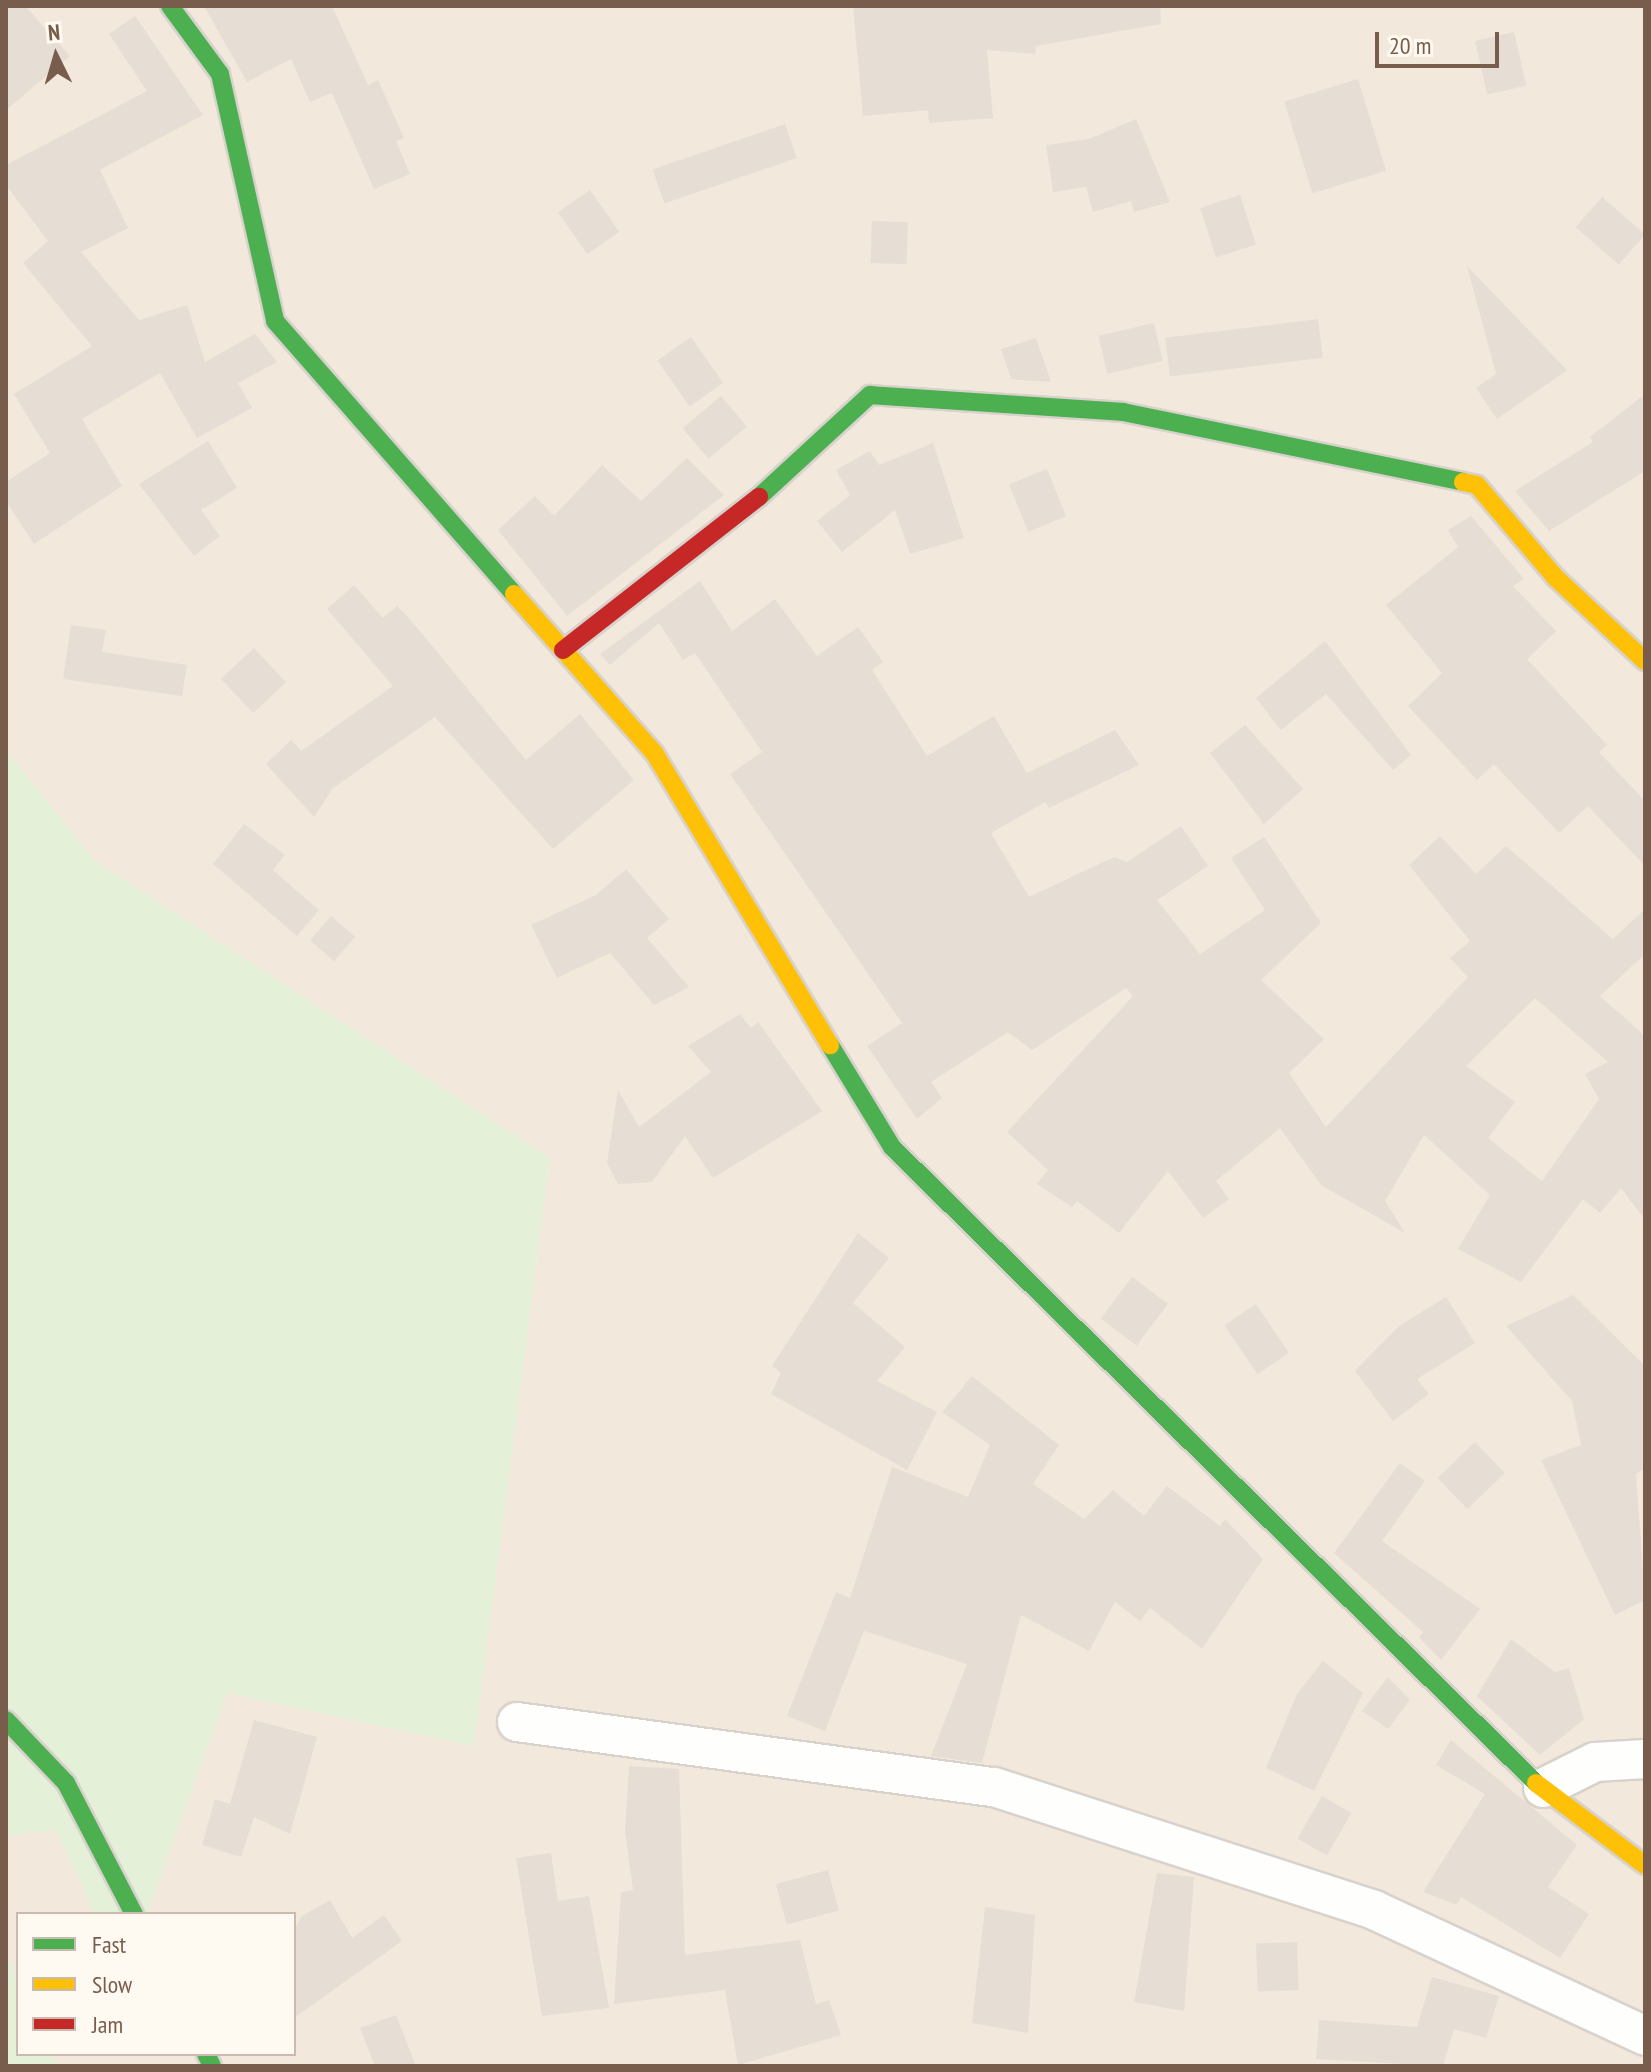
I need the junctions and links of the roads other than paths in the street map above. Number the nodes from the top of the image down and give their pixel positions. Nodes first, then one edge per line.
1 (170, 6) edge
2 (563, 650) junction
3 (1645, 661) edge
4 (6, 1720) edge
5 (517, 1722) dead end
6 (1645, 1759) edge
7 (1543, 1788) junction
8 (1645, 1865) edge
9 (133, 1912) edge
10 (1645, 2036) edge

1 - 2 street
2 - 3 street
2 - 7 street
4 - 9 street
5 - 10 street
6 - 7 street
7 - 8 street

